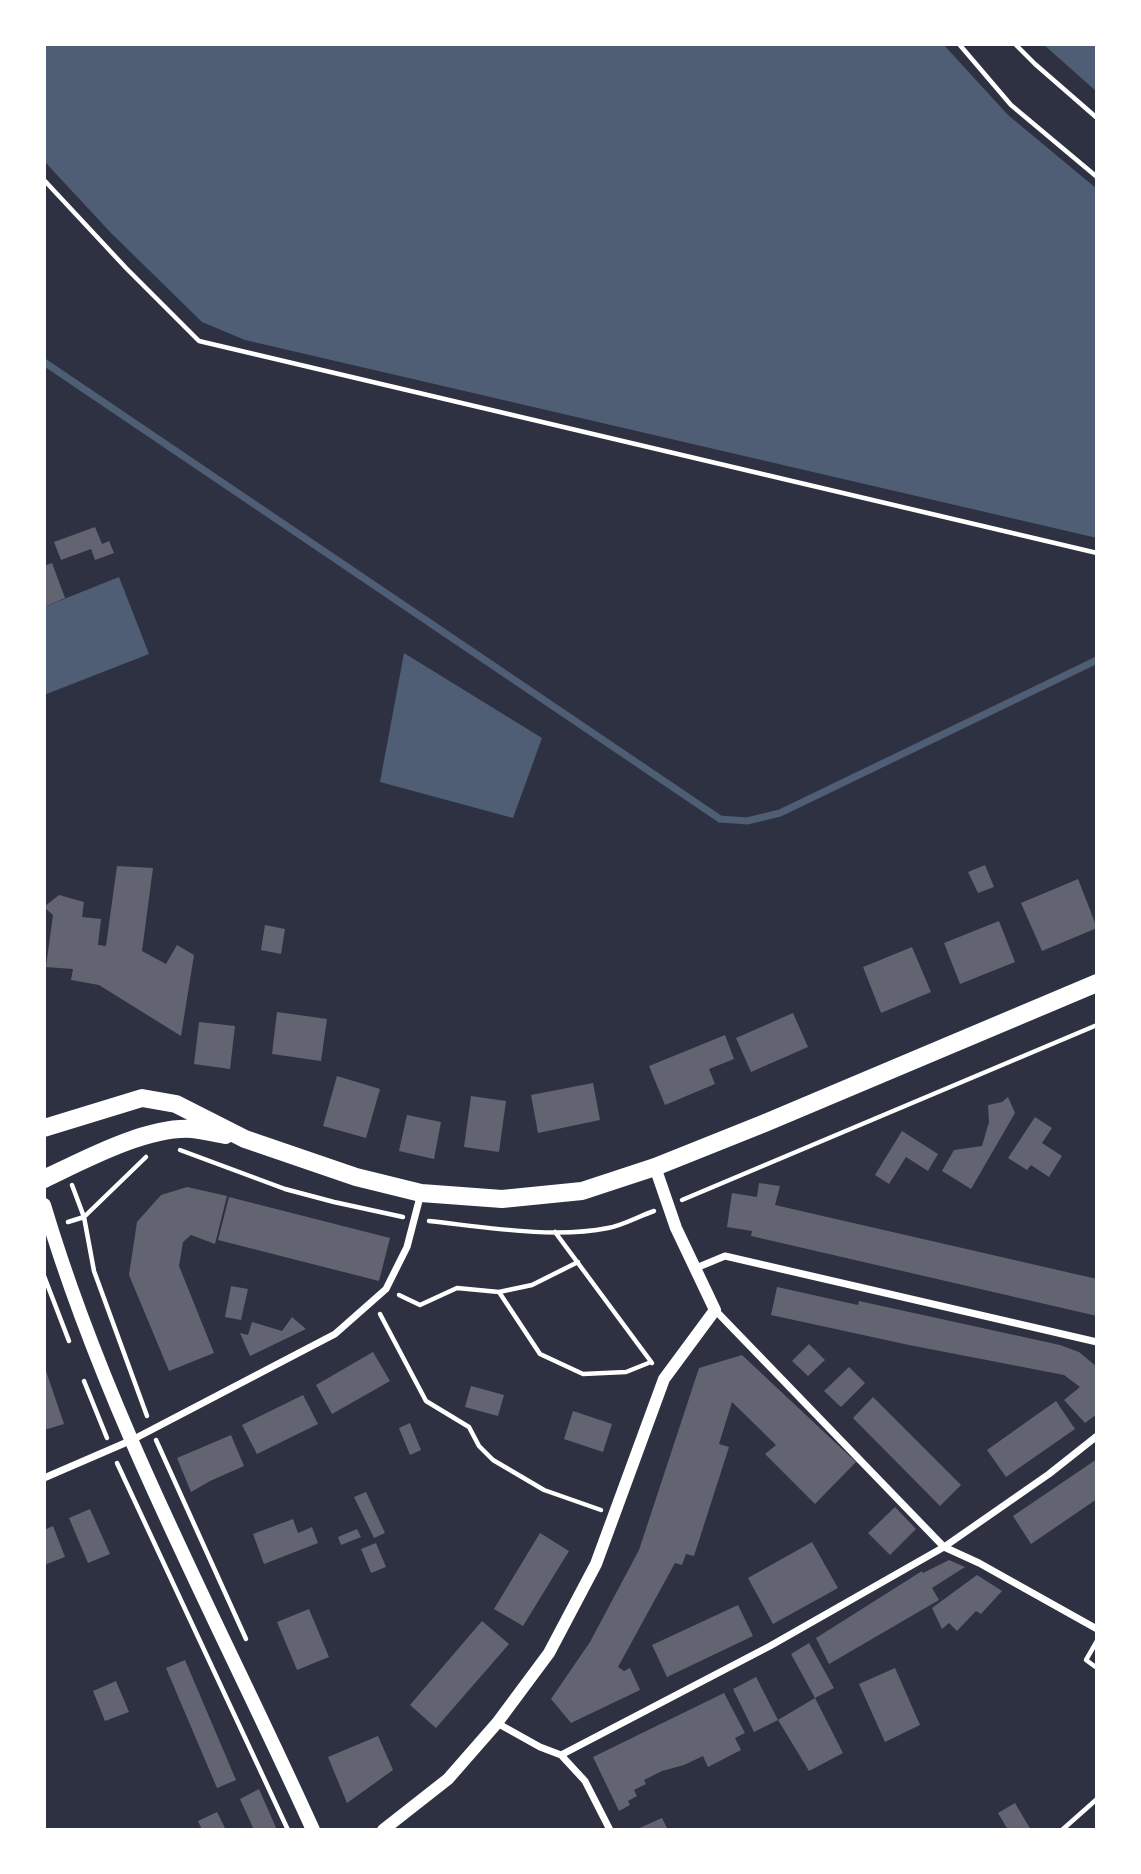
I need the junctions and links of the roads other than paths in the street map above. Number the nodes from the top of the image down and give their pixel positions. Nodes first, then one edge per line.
1 (1097, 983) edge
2 (44, 1128) edge
3 (245, 1139) junction
4 (655, 1167) junction
5 (44, 1179) edge
6 (421, 1193) junction
7 (44, 1205) edge
8 (696, 1268) junction
9 (715, 1310) junction
10 (1097, 1342) edge
11 (1097, 1436) edge
12 (132, 1440) junction
13 (44, 1478) edge
14 (944, 1547) junction
15 (1097, 1629) edge
16 (496, 1723) junction
17 (561, 1755) junction
18 (313, 1830) edge
19 (383, 1830) edge
20 (610, 1830) edge

1 - 4 main road
2 - 3 main road
3 - 5 main road
3 - 6 main road
4 - 6 main road
4 - 8 street
6 - 12 street
7 - 12 main road
8 - 9 street
8 - 10 street
9 - 14 street
9 - 16 street
11 - 14 street
12 - 13 street
12 - 18 main road
14 - 15 street
14 - 17 street
16 - 17 street
16 - 19 street
17 - 20 street

